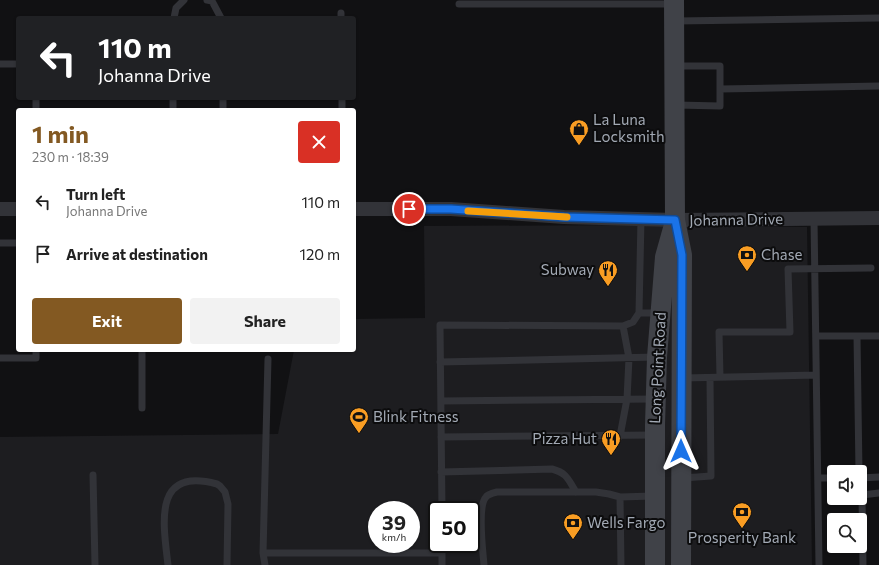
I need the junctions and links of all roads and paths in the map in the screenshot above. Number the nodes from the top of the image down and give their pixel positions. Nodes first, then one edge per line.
1 (184, 0) edge
2 (207, 0) edge
3 (459, 4) dead end
4 (674, 8) edge
5 (174, 16) edge
6 (220, 16) edge
7 (879, 18) edge
8 (0, 64) edge
9 (16, 64) edge
10 (674, 66) junction
11 (879, 86) edge
12 (720, 89) junction
13 (674, 105) junction
14 (0, 209) edge
15 (16, 209) edge
16 (356, 209) edge
17 (814, 218) junction
18 (879, 218) edge
19 (641, 219) junction
20 (675, 220) junction
21 (0, 243) edge
22 (16, 243) edge
23 (815, 268) junction
24 (871, 268) dead end
25 (639, 313) junction
26 (661, 314) junction
27 (623, 326) junction
28 (816, 336) junction
29 (857, 336) junction
30 (879, 336) edge
31 (36, 352) edge
32 (142, 352) edge
33 (658, 357) junction
34 (0, 358) edge
35 (629, 358) junction
36 (268, 359) dead end
37 (440, 362) junction
38 (816, 376) junction
39 (720, 377) junction
40 (681, 378) junction
41 (710, 378) junction
42 (627, 399) junction
43 (656, 399) junction
44 (441, 401) junction
45 (142, 408) dead end
46 (655, 435) junction
47 (620, 436) junction
48 (441, 437) junction
49 (859, 465) edge
50 (441, 472) junction
51 (93, 475) dead end
52 (879, 477) edge
53 (681, 478) junction
54 (818, 478) junction
55 (827, 478) edge
56 (867, 478) edge
57 (576, 492) junction
58 (879, 493) edge
59 (655, 496) junction
60 (620, 497) junction
61 (442, 501) edge
62 (263, 553) junction
63 (428, 553) edge
64 (442, 553) edge
65 (95, 565) edge
66 (168, 565) edge
67 (227, 565) edge
68 (265, 565) edge
69 (442, 565) edge
70 (484, 565) edge
71 (621, 565) edge
72 (655, 565) edge
73 (681, 565) edge
74 (819, 565) edge
75 (863, 565) edge

1 - 5 lane
2 - 6 lane
3 - 4 lane
4 - 7 lane
4 - 10 main road, Long Point Road
8 - 9 lane
10 - 12 lane
10 - 13 main road, Long Point Road
11 - 12 lane
12 - 13 lane
13 - 20 main road, Long Point Road
14 - 15 street
16 - 19 street, Johanna Drive
17 - 18 street, Johanna Drive
17 - 20 street, Johanna Drive
17 - 23 lane
19 - 20 street, Johanna Drive
19 - 25 lane
20 - 26 main road, Long Point Road
20 - 40 main road, Long Point Road
21 - 22 lane
23 - 24 lane
23 - 28 lane
23 - 39 lane
25 - 26 lane
25 - 27 lane
26 - 33 main road, Long Point Road
27 - 35 lane
27 - 37 lane
28 - 29 lane
28 - 38 lane
29 - 30 lane
29 - 49 lane
31 - 34 lane
32 - 45 lane
33 - 35 lane
33 - 43 main road, Long Point Road
35 - 37 lane
35 - 42 lane
36 - 62 lane
37 - 44 lane
38 - 39 lane
38 - 54 lane
39 - 41 lane
40 - 41 lane
40 - 53 main road, Long Point Road
41 - 53 lane
42 - 43 lane
42 - 44 lane
42 - 47 lane
43 - 46 main road, Long Point Road
44 - 48 lane
46 - 47 lane
46 - 59 main road, Long Point Road
47 - 48 lane
48 - 50 lane
50 - 57 lane
50 - 61 lane
51 - 65 lane
52 - 56 lane
53 - 73 main road, Long Point Road
54 - 55 lane
54 - 74 lane
57 - 60 lane
57 - 70 lane
58 - 75 lane
59 - 60 lane
59 - 72 main road, Long Point Road
60 - 71 lane
62 - 63 lane
62 - 68 lane
64 - 69 lane
66 - 67 lane

